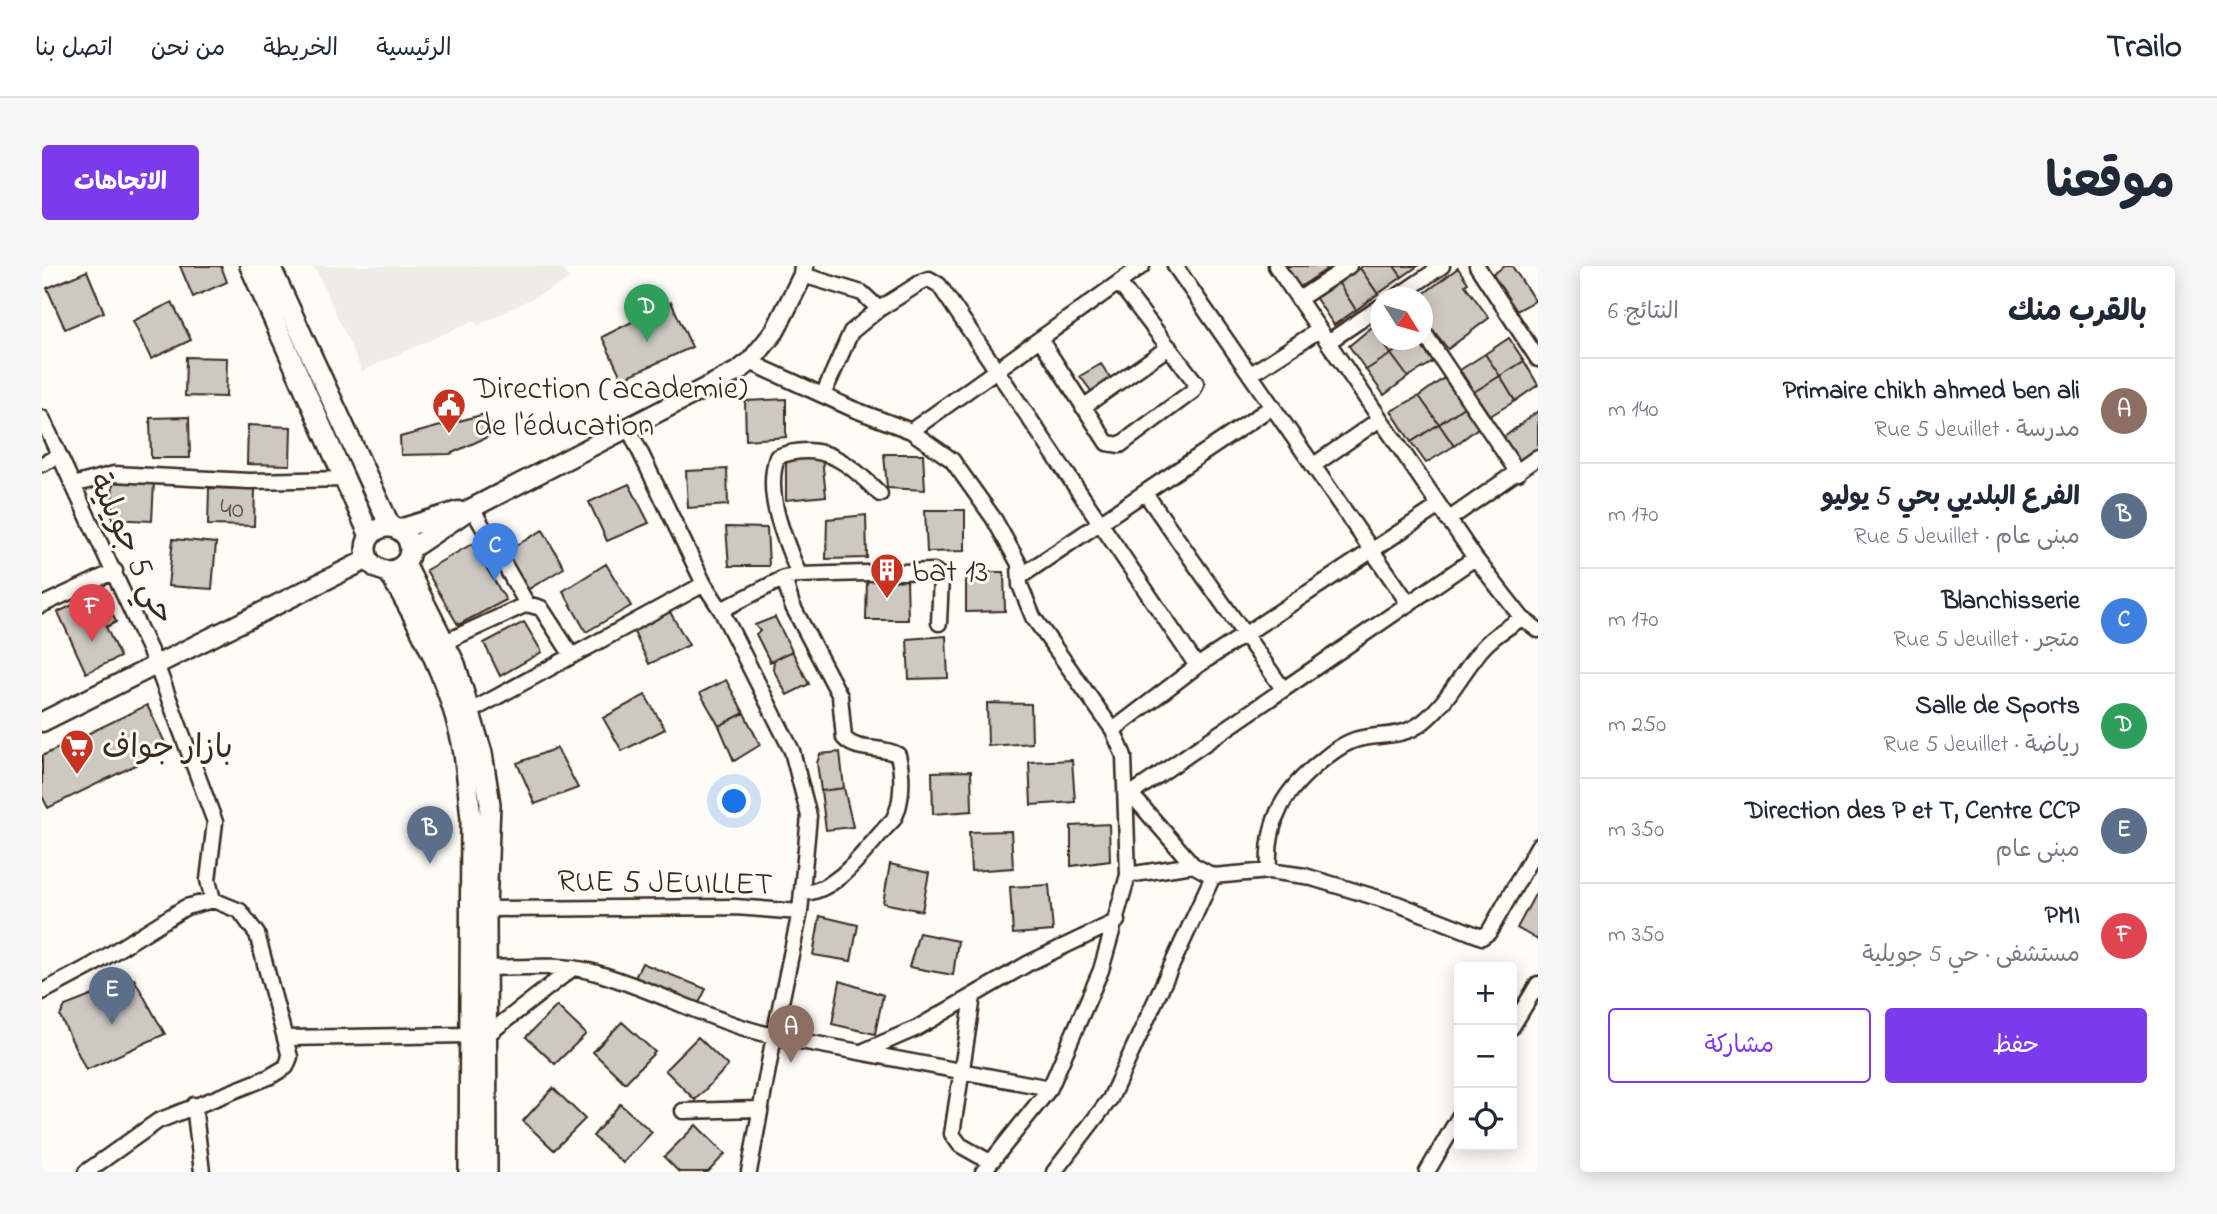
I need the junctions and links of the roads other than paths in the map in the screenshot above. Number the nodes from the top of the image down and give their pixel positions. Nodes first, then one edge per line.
1 (250, 266) edge
2 (270, 266) edge
3 (1142, 266) edge
4 (1175, 266) edge
5 (1276, 266) edge
6 (1349, 266) edge
7 (1442, 266) edge
8 (1478, 266) edge
9 (804, 271) edge
10 (1119, 283) junction
11 (1412, 287) edge
12 (1299, 299) junction
13 (879, 309) junction
14 (1370, 313) edge
15 (1324, 336) junction
16 (1040, 339) junction
17 (1433, 345) edge
18 (1169, 347) junction
19 (1538, 359) edge
20 (750, 362) junction
21 (997, 369) junction
22 (1251, 374) junction
23 (822, 395) junction
24 (1273, 406) junction
25 (1083, 407) junction
26 (42, 418) edge
27 (1380, 419) junction
28 (629, 429) junction
29 (911, 431) junction
30 (59, 456) junction
31 (1538, 457) edge
32 (42, 464) edge
33 (1314, 465) junction
34 (1518, 473) junction
35 (346, 479) junction
36 (73, 485) junction
37 (1145, 493) junction
38 (880, 494) dead end
39 (1439, 506) junction
40 (472, 508) junction
41 (1448, 520) junction
42 (1102, 524) junction
43 (395, 528) junction
44 (370, 536) junction
45 (1373, 550) junction
46 (1475, 558) junction
47 (368, 559) junction
48 (401, 561) junction
49 (115, 571) junction
50 (1021, 576) junction
51 (791, 577) junction
52 (704, 584) junction
53 (527, 604) junction
54 (1409, 604) junction
55 (42, 605) edge
56 (721, 610) junction
57 (1522, 618) junction
58 (939, 623) dead end
59 (1538, 630) edge
60 (1246, 634) junction
61 (445, 642) junction
62 (571, 654) junction
63 (156, 664) junction
64 (1197, 666) junction
65 (1283, 689) junction
66 (471, 711) junction
67 (42, 722) edge
68 (1113, 730) junction
69 (1128, 794) junction
70 (1538, 846) edge
71 (1193, 865) junction
72 (1269, 871) junction
73 (1128, 875) junction
74 (1213, 876) junction
75 (803, 893) junction
76 (213, 900) junction
77 (486, 909) junction
78 (800, 912) junction
79 (1117, 921) junction
80 (486, 968) junction
81 (573, 968) junction
82 (1538, 984) edge
83 (42, 992) edge
84 (973, 997) junction
85 (1513, 1025) edge
86 (488, 1034) junction
87 (468, 1035) junction
88 (774, 1036) junction
89 (286, 1038) junction
90 (864, 1051) junction
91 (961, 1070) junction
92 (1050, 1088) junction
93 (194, 1105) junction
94 (759, 1109) junction
95 (683, 1111) dead end
96 (1454, 1126) edge
97 (987, 1167) edge
98 (86, 1172) edge
99 (202, 1172) edge
100 (469, 1172) edge
101 (487, 1172) edge
102 (749, 1172) edge
103 (1054, 1172) edge
104 (1427, 1172) edge

1 - 35 main road
2 - 43 main road
3 - 10 street
4 - 22 street
5 - 12 street
6 - 12 street
7 - 11 street
8 - 19 street
9 - 13 street
9 - 20 street
10 - 16 street
10 - 18 street
12 - 15 street
13 - 21 street
13 - 23 street
14 - 15 street
15 - 22 street
15 - 27 street
16 - 21 street
16 - 25 street
17 - 34 street
18 - 25 street
18 - 25 street
20 - 23 street
20 - 28 street
21 - 29 street
21 - 42 street
22 - 24 street
23 - 29 street
24 - 33 street
24 - 37 street
26 - 30 street, حي 5 جويلية
27 - 33 street
27 - 39 street
28 - 40 street
28 - 52 street
29 - 50 street
30 - 32 street, حي 5 جويلية
30 - 36 street, حي 5 جويلية
31 - 34 street
33 - 45 street
34 - 41 street
35 - 36 street
35 - 44 main road
36 - 49 street, حي 5 جويلية
37 - 42 street
37 - 60 street
38 - 51 street
39 - 41 street
39 - 45 street
40 - 43 street
40 - 48 street
40 - 53 street
41 - 46 street
42 - 50 street
42 - 64 street
43 - 44 main road
43 - 48 main road
44 - 47 main road
45 - 54 street
45 - 60 street
46 - 54 street
46 - 57 street
47 - 48 main road
47 - 63 street
48 - 61 main road
48 - 87 main road
49 - 55 street
49 - 63 street, حي 5 جويلية
50 - 68 street
51 - 56 street
51 - 58 street
51 - 75 street
52 - 56 street
52 - 62 street
53 - 61 street
53 - 62 street
54 - 65 street
56 - 75 street
57 - 59 street
57 - 72 street
60 - 64 street
60 - 65 street
61 - 66 main road
62 - 66 street
63 - 67 street
63 - 76 street, حي 5 جويلية
64 - 68 street
65 - 69 street
66 - 77 main road
68 - 69 street
69 - 71 street
69 - 73 street
70 - 72 street
71 - 73 street
71 - 74 street
72 - 74 street
73 - 79 street
74 - 103 street
75 - 78 street
76 - 83 street
76 - 89 street
77 - 78 street, RUE 5 JEUILLET
77 - 80 main road
78 - 88 street, RUE 5 JEUILLET
79 - 84 street
79 - 92 street
80 - 81 street
80 - 86 main road
81 - 86 street
81 - 88 street
82 - 85 street
84 - 90 street
84 - 91 street
86 - 101 main road
87 - 89 street
87 - 100 main road
88 - 90 street
88 - 94 street, RUE 5 JEUILLET
89 - 93 street
90 - 91 street
91 - 92 street
91 - 97 street
92 - 97 street
93 - 98 street
93 - 99 street
94 - 95 street
94 - 102 street, RUE 5 JEUILLET
96 - 104 street

